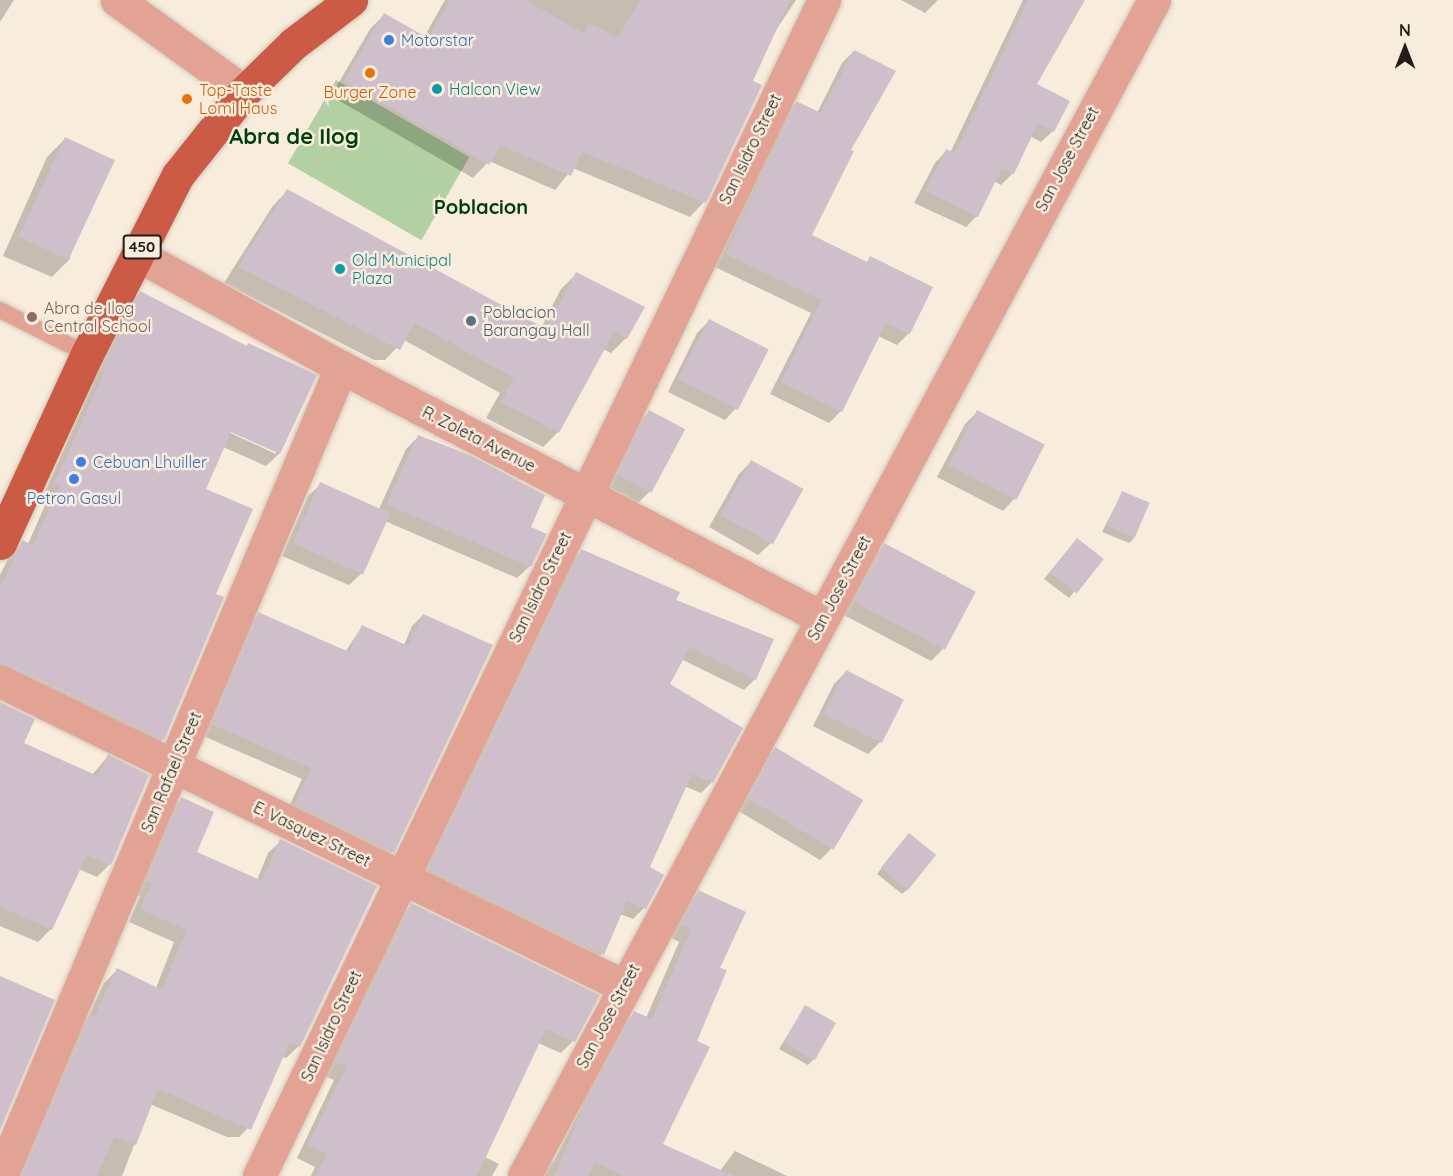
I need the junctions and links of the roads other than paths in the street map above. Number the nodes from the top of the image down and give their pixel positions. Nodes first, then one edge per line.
1 (117, 0) edge
2 (351, 0) edge
3 (824, 0) edge
4 (1154, 0) edge
5 (244, 92) junction
6 (138, 255) junction
7 (0, 310) edge
8 (87, 354) junction
9 (341, 367) junction
10 (585, 494) junction
11 (0, 543) edge
12 (823, 618) junction
13 (0, 681) edge
14 (173, 766) junction
15 (401, 878) junction
16 (624, 986) junction
17 (1, 1176) edge
18 (260, 1176) edge
19 (524, 1176) edge

1 - 5 street
2 - 5 main road, 450
3 - 10 street, San Isidro Street
4 - 12 street, San Jose Street
5 - 6 main road, 450
6 - 8 main road, 450
6 - 9 street, R. Zoleta Avenue
7 - 8 lane
8 - 11 main road, 450
9 - 10 street, R. Zoleta Avenue
9 - 14 street, San Rafael Street
10 - 12 street, R. Zoleta Avenue
10 - 15 street, San Isidro Street
12 - 16 street, San Jose Street
13 - 14 street, E. Vasquez Street
14 - 15 street, E. Vasquez Street
14 - 17 street, San Rafael Street
15 - 16 street, E. Vasquez Street
15 - 18 street, San Isidro Street
16 - 19 street, San Jose Street

